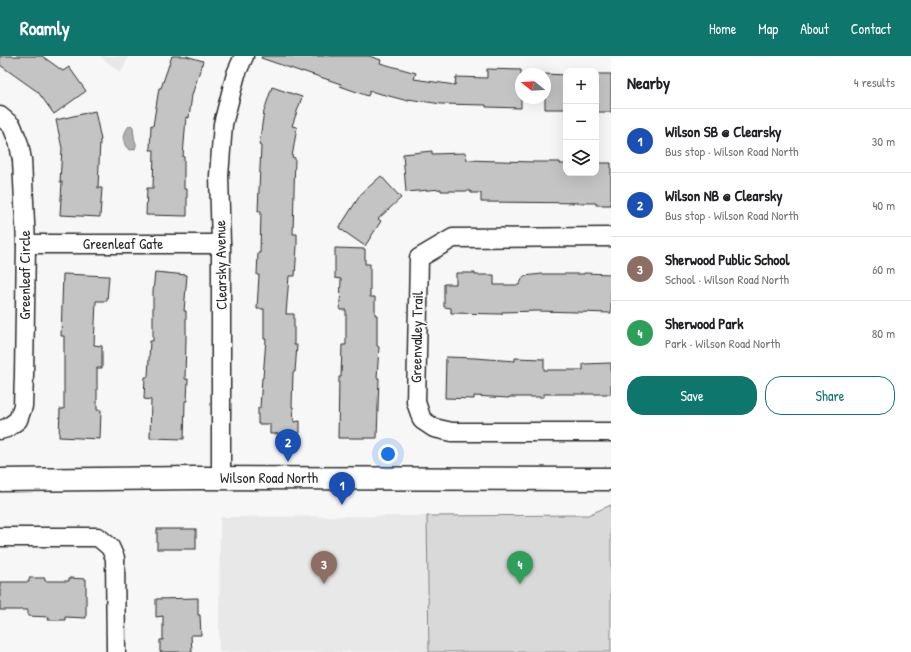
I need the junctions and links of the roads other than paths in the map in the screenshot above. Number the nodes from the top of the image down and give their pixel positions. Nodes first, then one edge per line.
1 (244, 56) edge
2 (0, 116) edge
3 (611, 237) edge
4 (26, 244) junction
5 (221, 244) junction
6 (0, 430) edge
7 (611, 432) edge
8 (221, 478) junction
9 (611, 479) edge
10 (0, 480) edge
11 (0, 537) edge
12 (116, 652) edge

1 - 5 street, Clearsky Avenue
2 - 4 street, Greenleaf Circle
3 - 7 street, Greenvalley Trail
4 - 5 street, Greenleaf Gate
4 - 6 street, Greenleaf Circle
5 - 8 street, Clearsky Avenue
8 - 9 street, Wilson Road North
8 - 10 street, Wilson Road North
11 - 12 street

